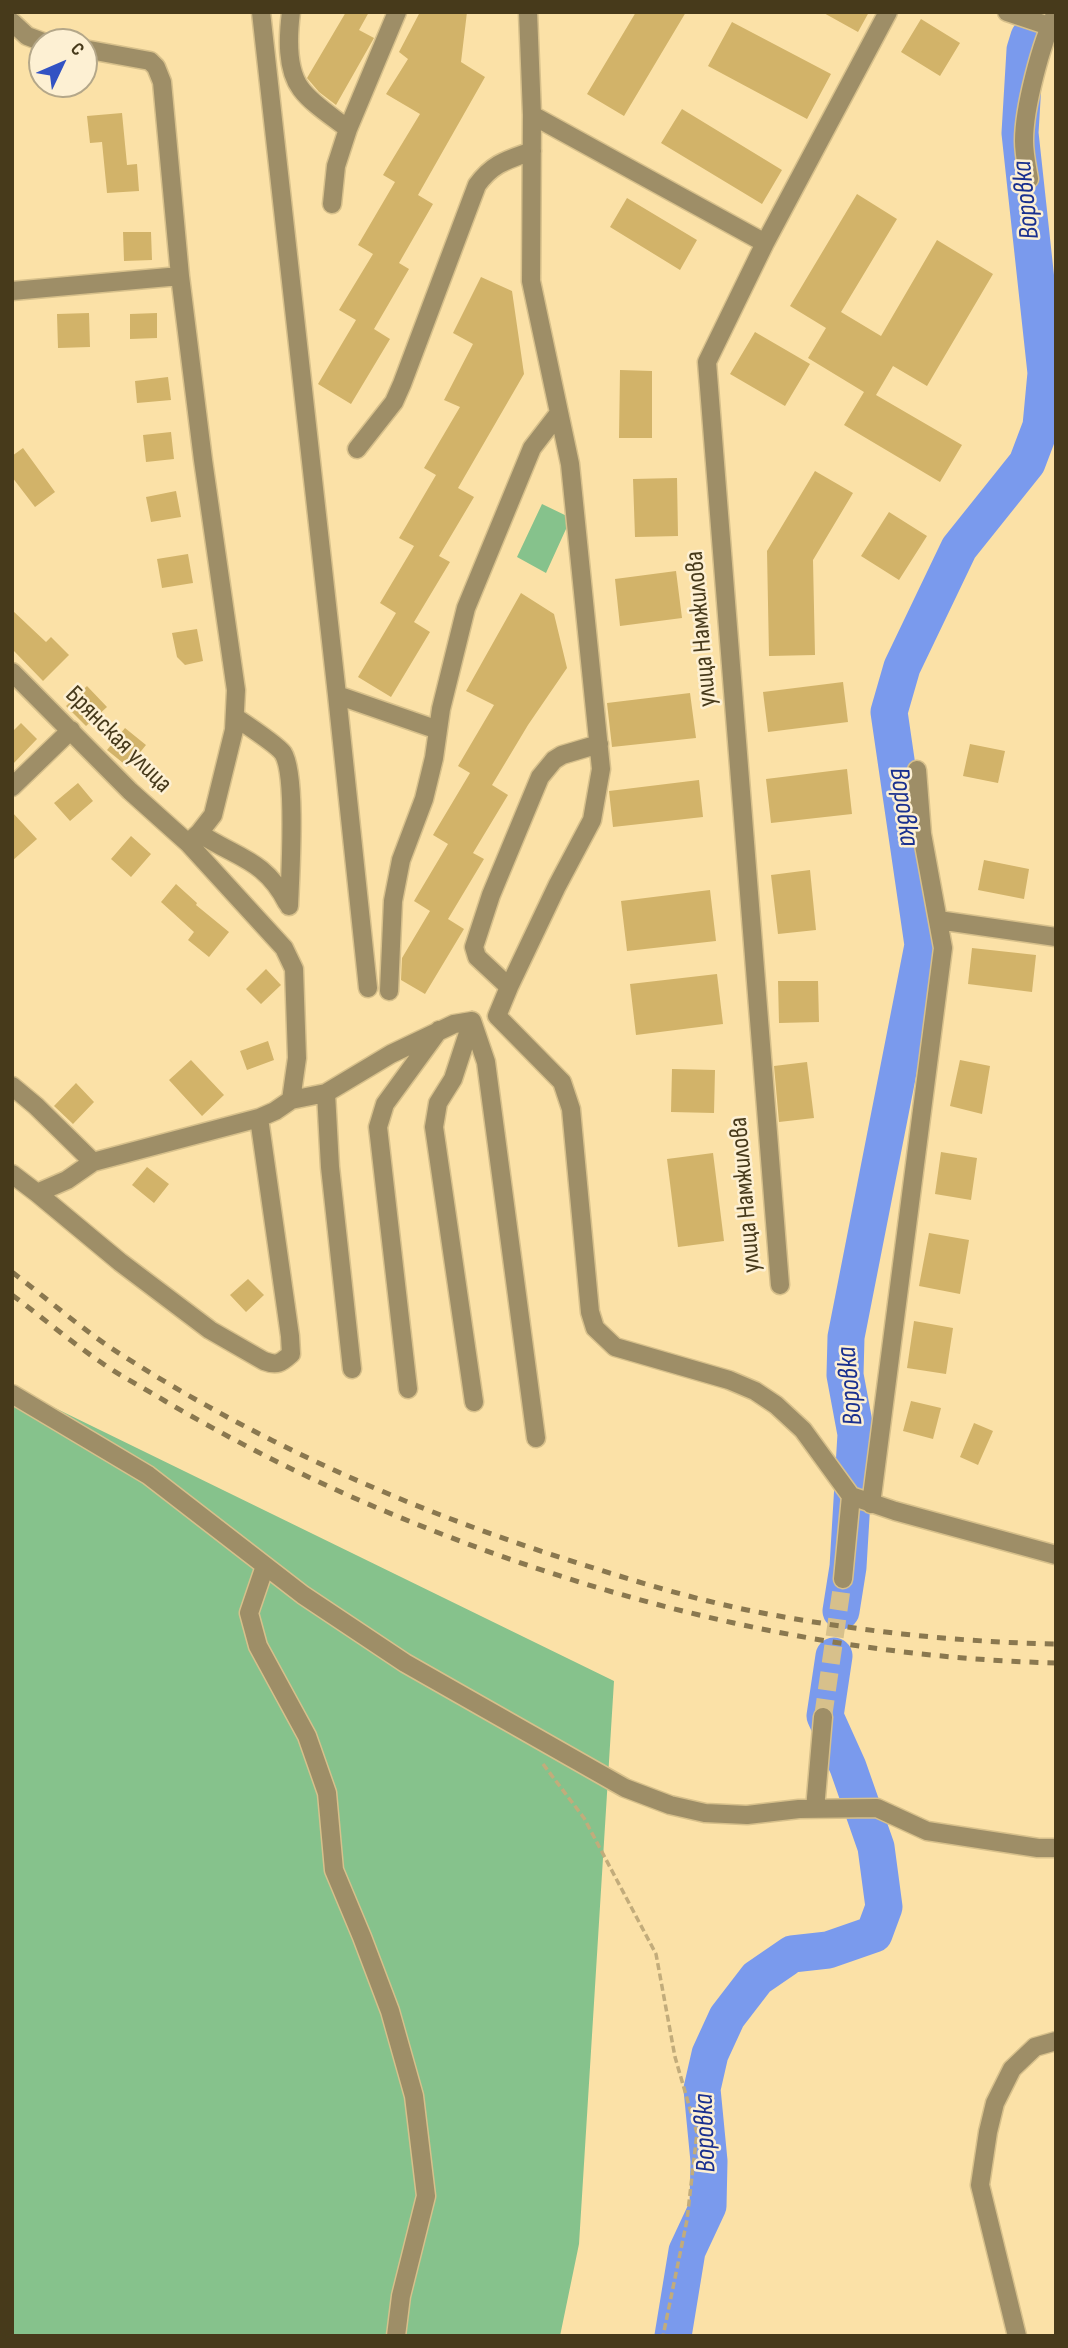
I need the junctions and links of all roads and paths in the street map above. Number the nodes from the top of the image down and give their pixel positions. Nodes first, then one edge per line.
1 (261, 12) edge
2 (291, 12) edge
3 (397, 12) edge
4 (528, 12) edge
5 (888, 12) edge
6 (1007, 12) edge
7 (1053, 20) edge
8 (12, 22) edge
9 (28, 36) edge
10 (98, 52) edge
11 (532, 115) junction
12 (348, 129) junction
13 (532, 151) junction
14 (1029, 180) dead end
15 (332, 204) dead end
16 (765, 243) junction
17 (180, 276) junction
18 (12, 290) edge
19 (559, 413) junction
20 (357, 449) dead end
21 (12, 672) edge
22 (337, 695) junction
23 (235, 717) junction
24 (71, 730) junction
25 (438, 730) junction
26 (599, 744) junction
27 (917, 770) dead end
28 (12, 787) edge
29 (194, 838) junction
30 (938, 920) junction
31 (1056, 937) edge
32 (509, 987) junction
33 (368, 988) dead end
34 (389, 991) dead end
35 (472, 1021) junction
36 (439, 1030) junction
37 (12, 1086) edge
38 (326, 1093) junction
39 (291, 1100) junction
40 (258, 1118) junction
41 (93, 1162) junction
42 (12, 1174) edge
43 (37, 1193) junction
44 (780, 1286) dead end
45 (352, 1369) dead end
46 (408, 1389) dead end
47 (12, 1394) edge
48 (474, 1402) dead end
49 (536, 1438) dead end
50 (851, 1496) junction
51 (870, 1503) junction
52 (1056, 1555) edge
53 (265, 1566) junction
54 (843, 1579) tunnel mouth
55 (823, 1717) tunnel mouth
56 (539, 1759) dead end
57 (815, 1809) junction
58 (1056, 1848) edge
59 (1056, 2041) edge
60 (396, 2336) edge
61 (663, 2336) edge
62 (1017, 2336) edge

1 - 22 street
2 - 12 street
3 - 12 street
4 - 11 street
5 - 16 street, улица Намжилова
6 - 7 street
7 - 14 street
8 - 9 street
10 - 17 street
11 - 13 street
11 - 16 street
12 - 15 street
13 - 19 street
13 - 20 street
16 - 44 street, улица Намжилова
17 - 18 street
17 - 23 street
19 - 25 street
19 - 26 street
21 - 24 street, Брянская улица
22 - 25 street
22 - 33 street
23 - 29 street
23 - 29 street
24 - 28 street
24 - 29 street, Брянская улица
25 - 34 street
26 - 32 street
26 - 32 street
27 - 30 street
29 - 39 street
30 - 31 street
30 - 51 street
32 - 50 street
35 - 36 street
35 - 48 street
35 - 49 street
36 - 38 street
36 - 46 street
37 - 41 street
38 - 39 street
38 - 45 street
39 - 40 street
40 - 41 street
40 - 43 street
41 - 43 street
42 - 43 street
47 - 53 street
50 - 51 street
50 - 54 street
51 - 52 street
53 - 57 street
53 - 60 street
55 - 57 street
56 - 61 path
57 - 58 street
59 - 62 street

